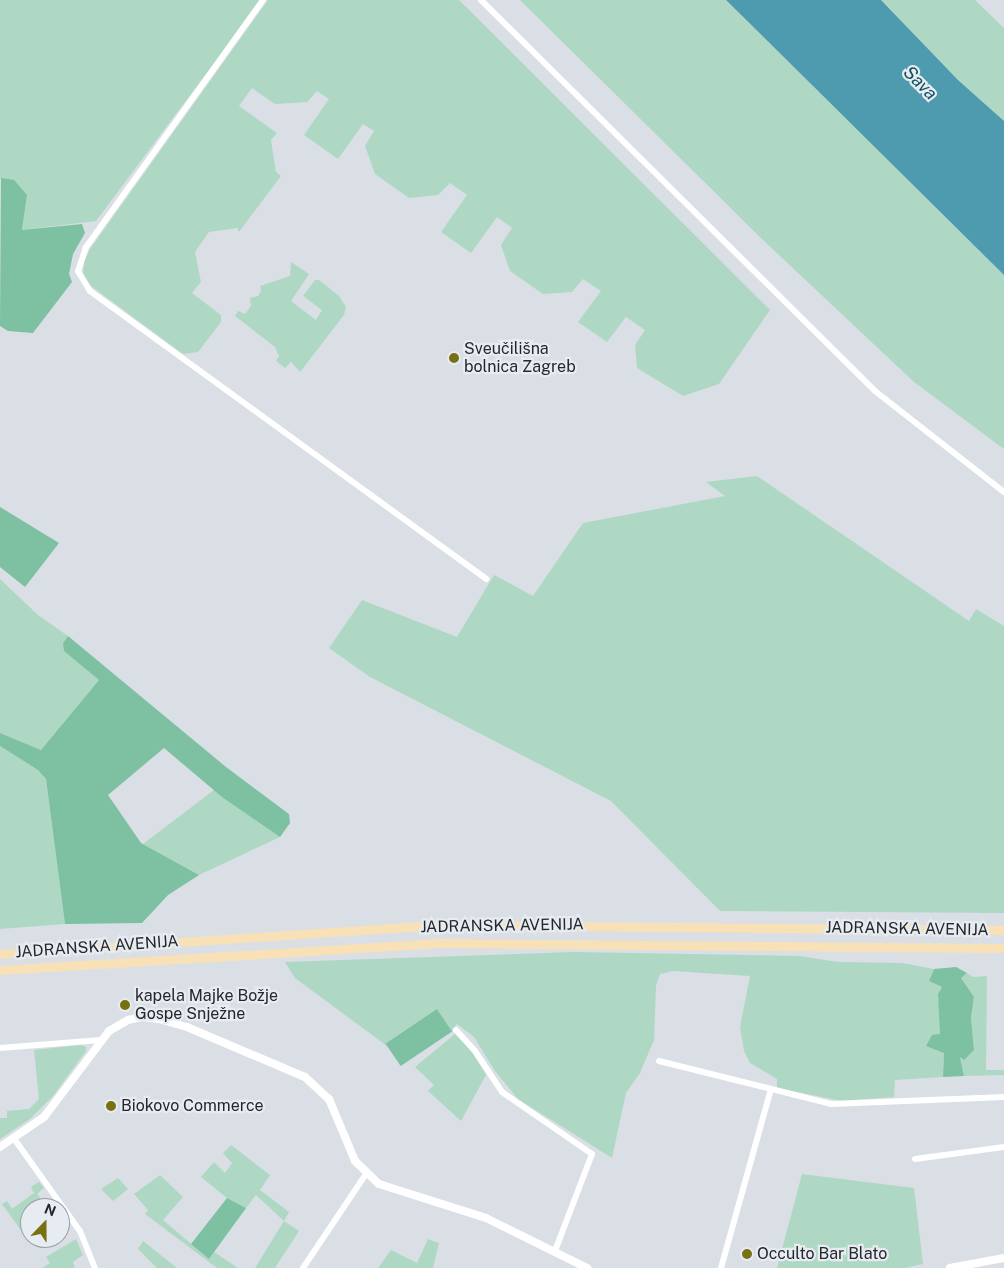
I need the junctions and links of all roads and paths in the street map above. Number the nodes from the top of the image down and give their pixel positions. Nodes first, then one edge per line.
1 (263, 0) edge
2 (481, 0) edge
3 (1004, 492) edge
4 (486, 579) dead end
5 (1004, 930) edge
6 (1004, 948) edge
7 (0, 954) edge
8 (0, 970) edge
9 (456, 1030) dead end
10 (101, 1040) junction
11 (0, 1048) edge
12 (659, 1060) dead end
13 (771, 1089) junction
14 (1004, 1097) edge
15 (15, 1140) junction
16 (0, 1147) edge
17 (1004, 1147) edge
18 (915, 1159) dead end
19 (366, 1174) junction
20 (555, 1251) junction
21 (1004, 1258) edge
22 (95, 1268) edge
23 (303, 1268) edge
24 (587, 1268) edge
25 (721, 1268) edge
26 (950, 1268) edge

1 - 4 street
2 - 3 street
5 - 7 main road, JADRANSKA AVENIJA
6 - 8 main road, JADRANSKA AVENIJA
9 - 20 street
10 - 11 street
10 - 15 street
10 - 19 street
12 - 13 street
13 - 14 street
13 - 25 street
15 - 16 street
15 - 22 street
17 - 18 street
19 - 20 street
19 - 23 street
20 - 24 street
21 - 26 street

